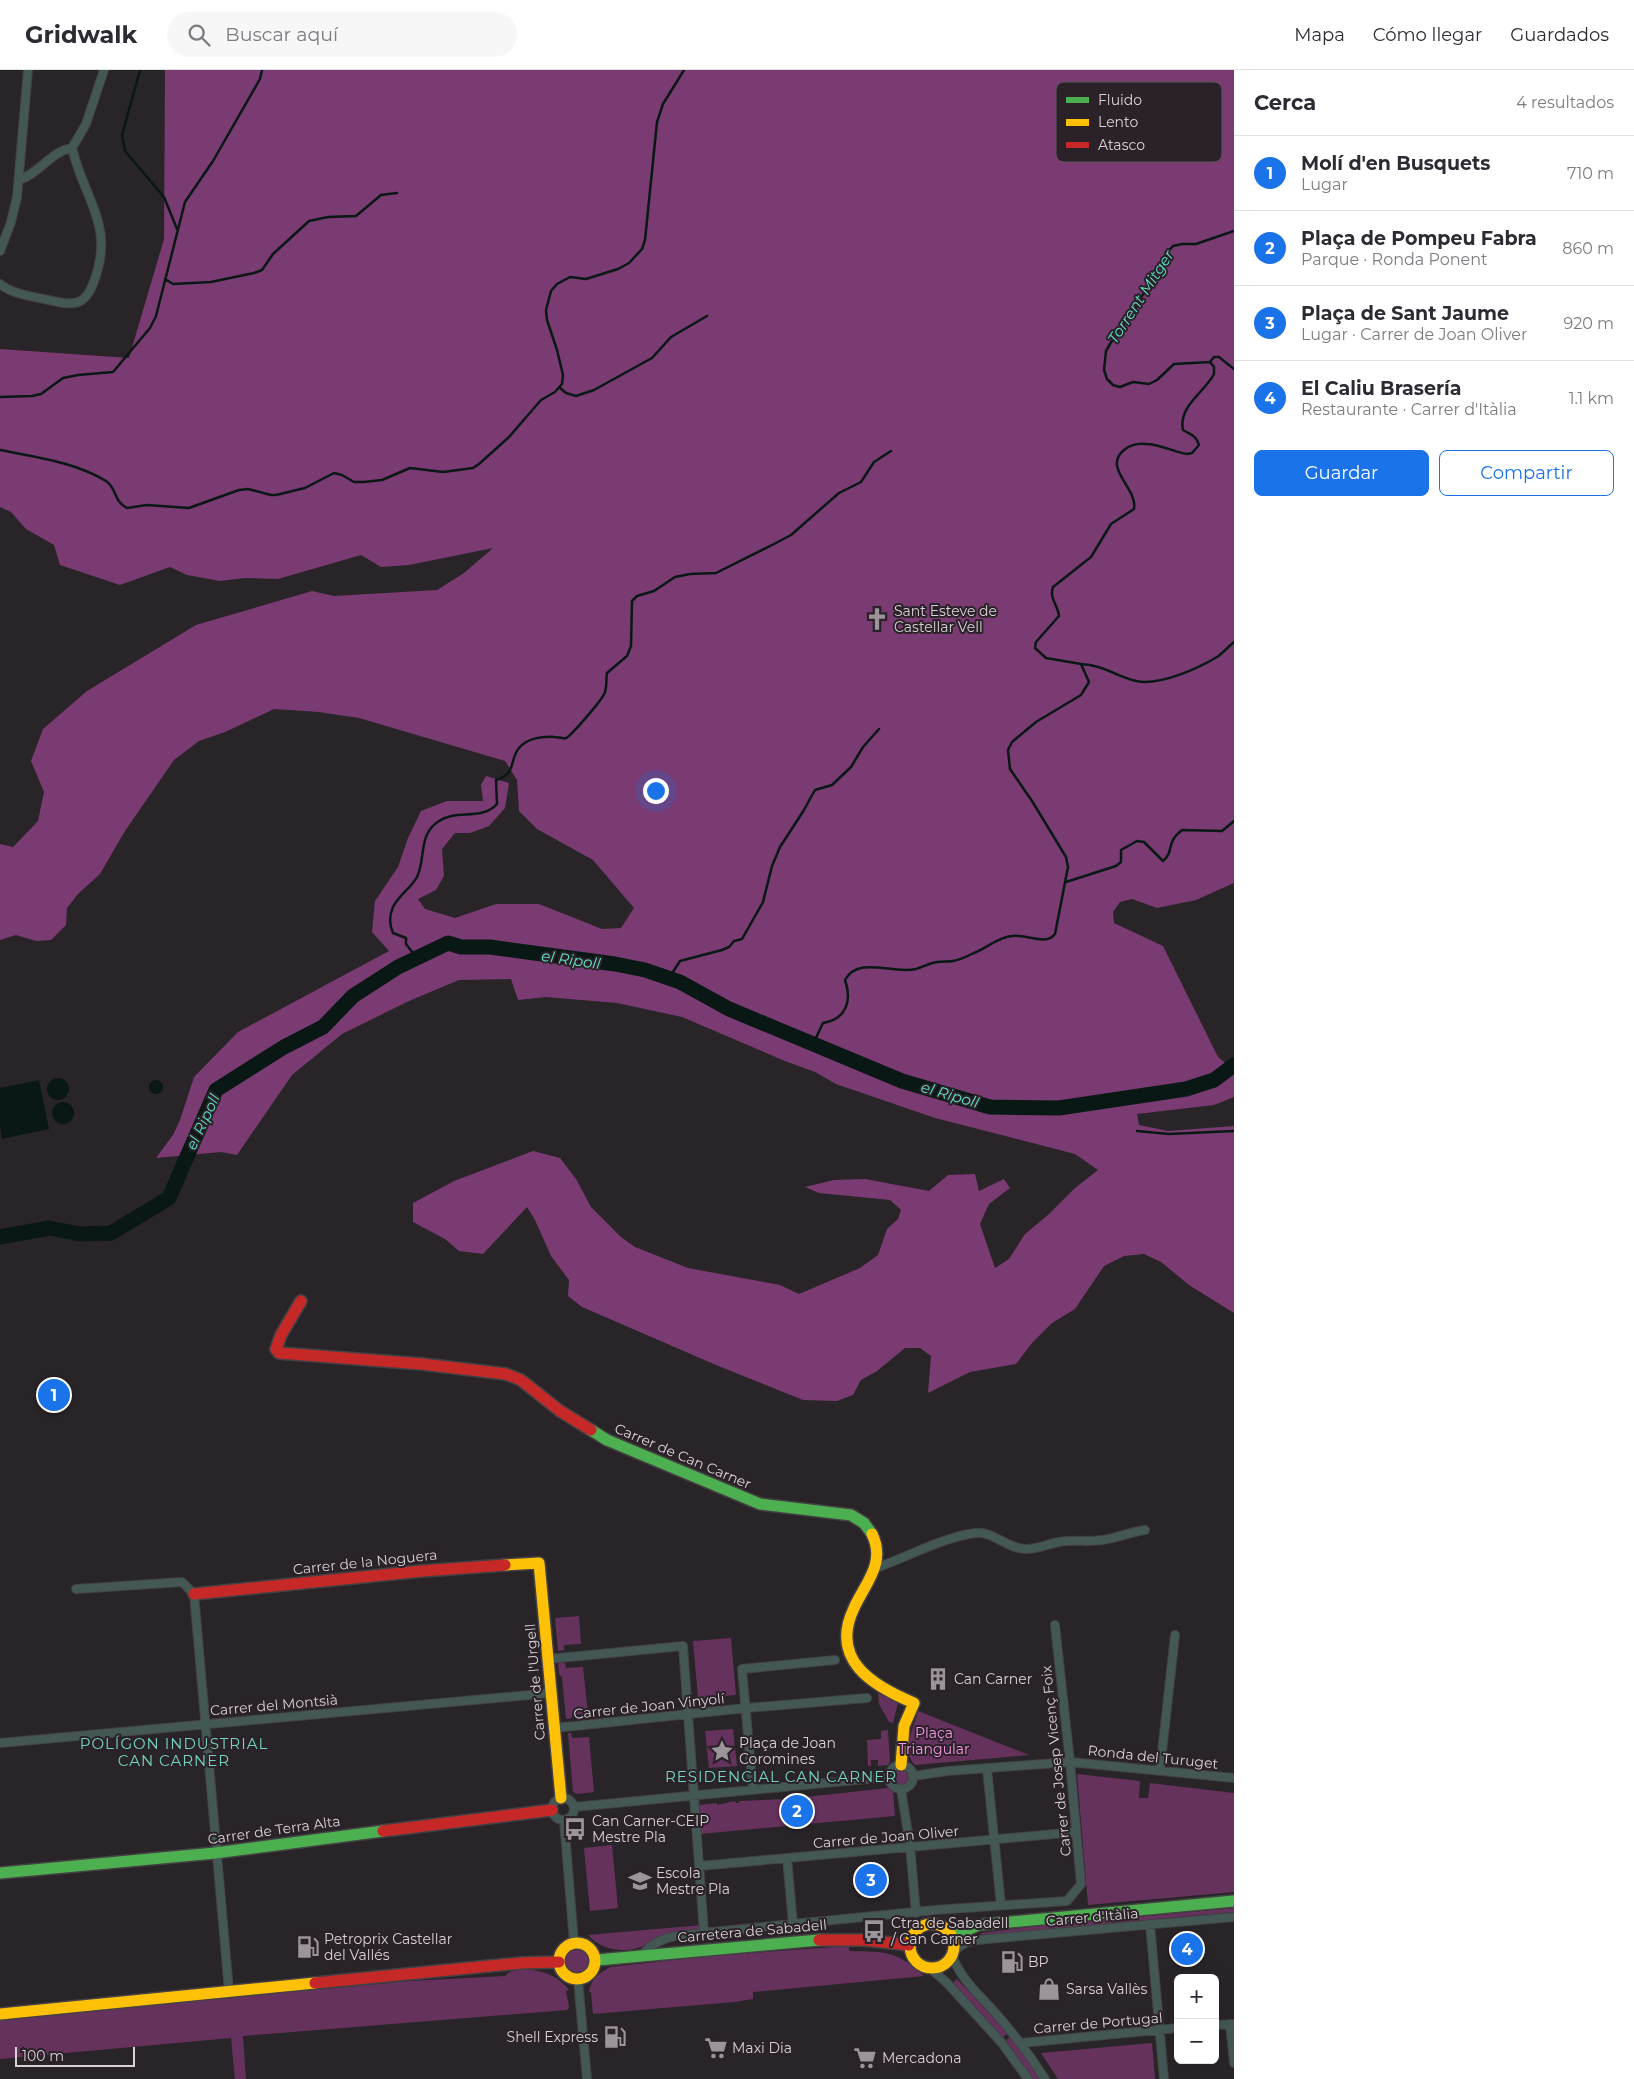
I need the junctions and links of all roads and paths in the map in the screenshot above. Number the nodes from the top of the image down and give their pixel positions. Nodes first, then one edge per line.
1 (28, 70) edge
2 (104, 70) edge
3 (72, 148) junction
4 (19, 180) junction
5 (0, 251) edge
6 (0, 284) edge
7 (301, 1300) dead end
8 (1145, 1530) dead end
9 (539, 1562) joint
10 (876, 1568) junction
11 (76, 1588) dead end
12 (194, 1594) junction
13 (1055, 1624) dead end
14 (1176, 1635) dead end
15 (548, 1659) junction
16 (835, 1660) dead end
17 (551, 1693) junction
18 (867, 1698) dead end
19 (746, 1708) junction
20 (688, 1714) junction
21 (205, 1723) junction
22 (555, 1728) junction
23 (0, 1743) edge
24 (1070, 1762) junction
25 (901, 1765) junction
26 (987, 1769) junction
27 (1160, 1770) junction
28 (913, 1776) junction
29 (888, 1777) junction
30 (1234, 1778) edge
31 (902, 1789) junction
32 (753, 1790) junction
33 (693, 1796) junction
34 (560, 1798) junction
35 (574, 1808) junction
36 (552, 1810) junction
37 (564, 1820) junction
38 (1076, 1832) junction
39 (993, 1840) junction
40 (910, 1846) junction
41 (215, 1853) junction
42 (786, 1858) junction
43 (699, 1866) junction
44 (0, 1873) edge
45 (1234, 1901) edge
46 (1001, 1906) junction
47 (916, 1913) junction
48 (1234, 1917) edge
49 (793, 1924) junction
50 (1150, 1924) junction
51 (704, 1933) junction
52 (953, 1937) junction
53 (574, 1943) junction
54 (909, 1945) junction
55 (953, 1953) junction
56 (642, 1955) junction
57 (596, 1960) junction
58 (559, 1962) junction
59 (930, 1968) junction
60 (578, 1980) junction
61 (228, 1991) junction
62 (0, 2014) edge
63 (1232, 2024) edge
64 (1219, 2026) edge
65 (1174, 2028) edge
66 (1160, 2030) junction
67 (1021, 2043) junction
68 (1234, 2063) edge
69 (587, 2079) edge
70 (1028, 2079) edge
71 (1046, 2079) edge
72 (1164, 2079) edge

1 - 4 street
2 - 3 street
3 - 4 street
3 - 6 street
4 - 5 street
7 - 10 street, Carrer de Can Carner
8 - 10 street
9 - 12 street, Carrer de la Noguera
9 - 15 street, Carrer de l'Urgell
10 - 25 street
11 - 12 street
12 - 21 street
13 - 24 street, Carrer de Josep Vicenç Foix
14 - 27 street
15 - 17 street, Carrer de l'Urgell
15 - 20 street
16 - 19 street
17 - 21 street, Carrer del Montsià
17 - 22 street, Carrer de l'Urgell
18 - 19 street, Carrer de Joan Vinyolí
19 - 20 street, Carrer de Joan Vinyolí
19 - 32 street
20 - 22 street, Carrer de Joan Vinyolí
20 - 33 street
21 - 23 street, Carrer del Montsià
21 - 41 street
22 - 34 street, Carrer de l'Urgell
24 - 26 street, Ronda del Turuget
24 - 27 street, Ronda del Turuget
24 - 38 street, Carrer de Josep Vicenç Foix
25 - 28 street
25 - 29 street
26 - 28 street, Ronda del Turuget
26 - 39 street
27 - 30 street, Ronda del Turuget
28 - 31 street
29 - 31 street
29 - 32 street
31 - 40 street
32 - 33 street
33 - 35 street
33 - 43 street
34 - 35 street
34 - 36 street
35 - 37 street
36 - 37 street
36 - 41 street, Carrer de Terra Alta
37 - 53 street
38 - 39 street, Carrer de Joan Oliver
38 - 46 street, Carrer de Josep Vicenç Foix
39 - 40 street, Carrer de Joan Oliver
39 - 46 street
40 - 42 street, Carrer de Joan Oliver
40 - 47 street
41 - 44 street, Carrer de Terra Alta
41 - 61 street
42 - 43 street, Carrer de Joan Oliver
42 - 49 street
43 - 51 street
45 - 52 street
46 - 47 street
47 - 49 street
48 - 50 street, Carrer d'Itàlia
49 - 51 street
50 - 55 street, Carrer d'Itàlia
50 - 66 street
51 - 56 street
52 - 54 street
52 - 55 street
53 - 57 street
53 - 58 street
54 - 56 street, Carretera de Sabadell
54 - 59 street
55 - 59 street
55 - 67 street
56 - 57 street, Carretera de Sabadell
57 - 60 street
58 - 60 street
58 - 61 street
59 - 70 street
60 - 69 street
61 - 62 street
63 - 64 street
63 - 68 street
65 - 66 street, Carrer de Portugal
66 - 67 street, Carrer de Portugal
66 - 72 street
67 - 71 street

